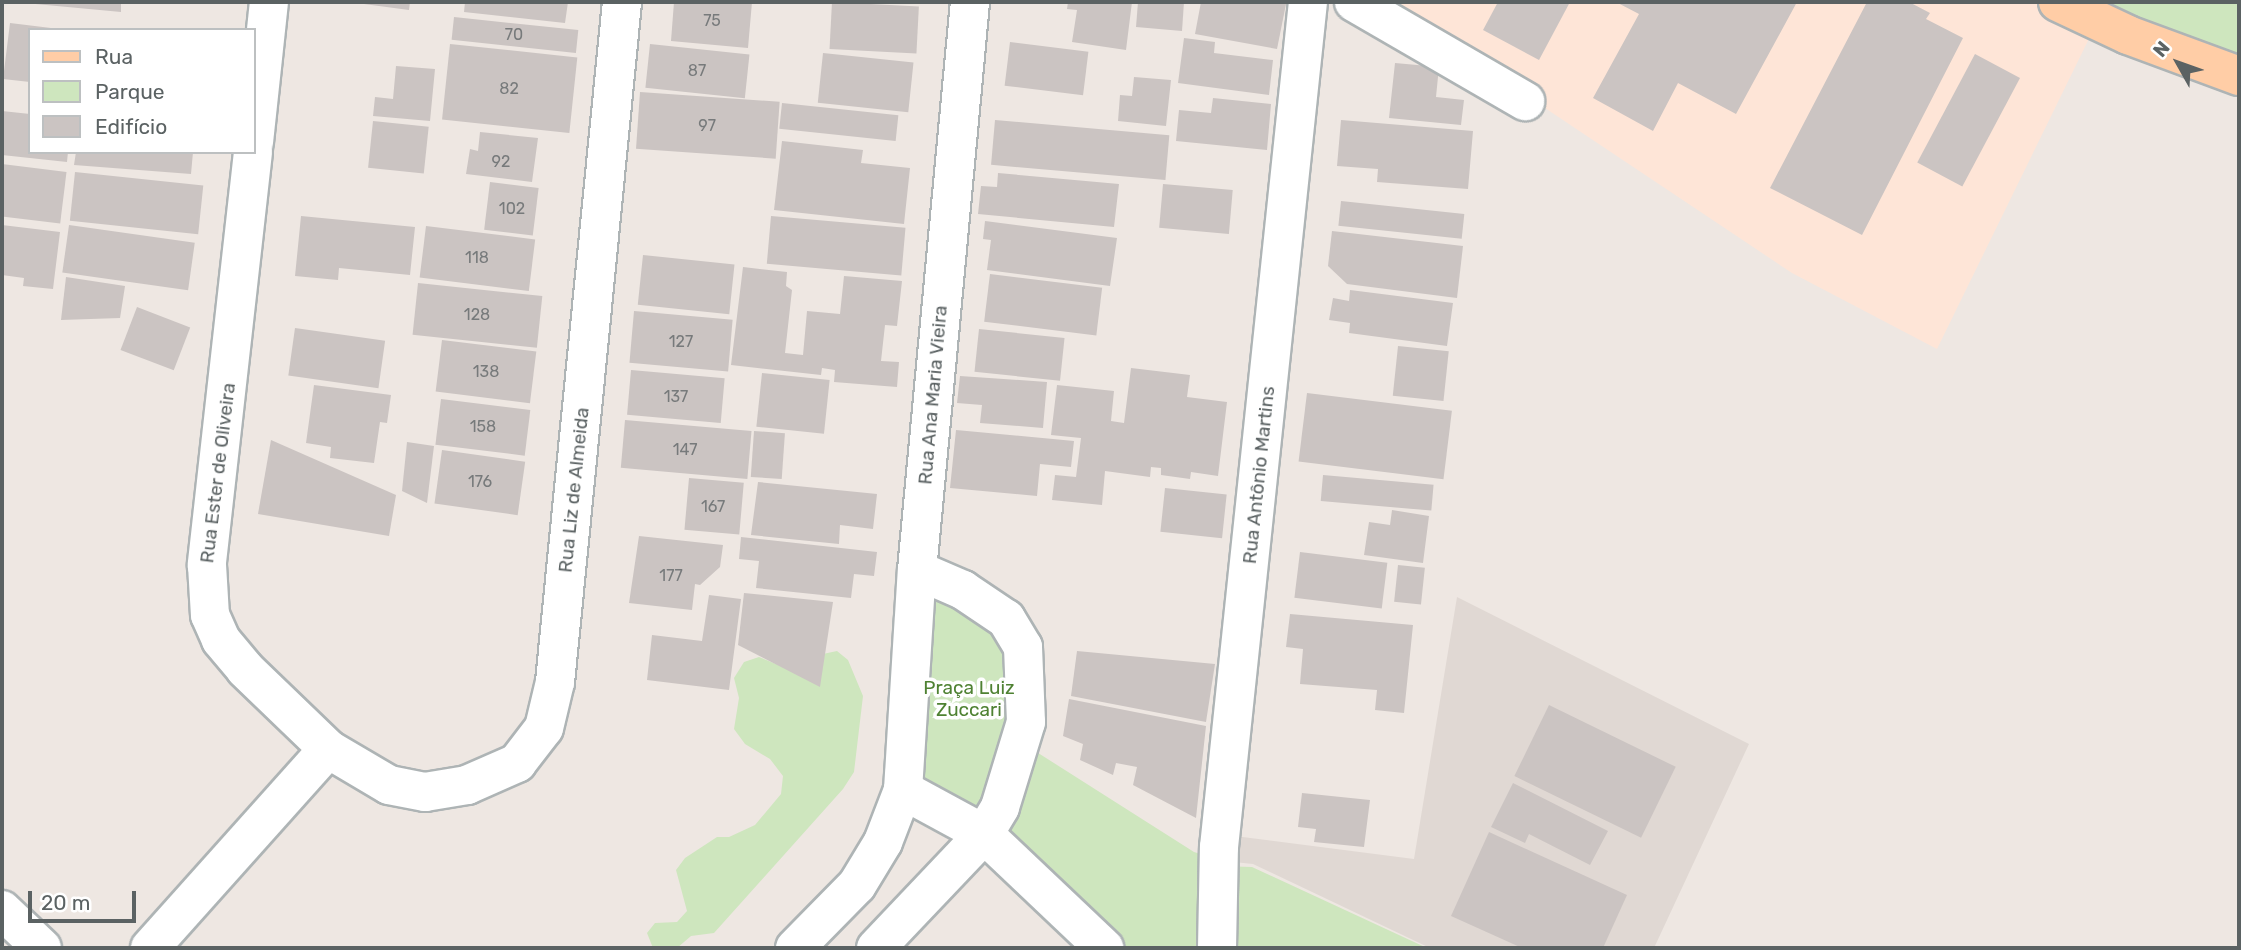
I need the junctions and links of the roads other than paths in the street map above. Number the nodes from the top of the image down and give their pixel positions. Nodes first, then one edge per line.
1 (269, 2) edge
2 (622, 2) edge
3 (970, 2) edge
4 (1308, 2) edge
5 (1354, 2) edge
6 (2058, 2) edge
7 (2239, 76) edge
8 (1525, 101) dead end
9 (256, 123) edge
10 (253, 154) edge
11 (917, 570) junction
12 (328, 749) junction
13 (904, 790) junction
14 (984, 834) junction
15 (2, 910) edge
16 (42, 948) edge
17 (150, 948) edge
18 (795, 948) edge
19 (876, 948) edge
20 (1104, 948) edge
21 (1217, 948) edge

1 - 9 street
2 - 12 street, Rua Liz de Almeida
3 - 11 street, Rua Ana Maria Vieira
4 - 21 street, Rua Antônio Martins
5 - 8 street
6 - 7 main road
10 - 12 street, Rua Ester de Oliveira
11 - 13 street, Rua Ana Maria Vieira
11 - 14 street
12 - 17 street
13 - 14 street
13 - 18 street, Rua Ana Maria Vieira
14 - 19 street
14 - 20 street
15 - 16 street

